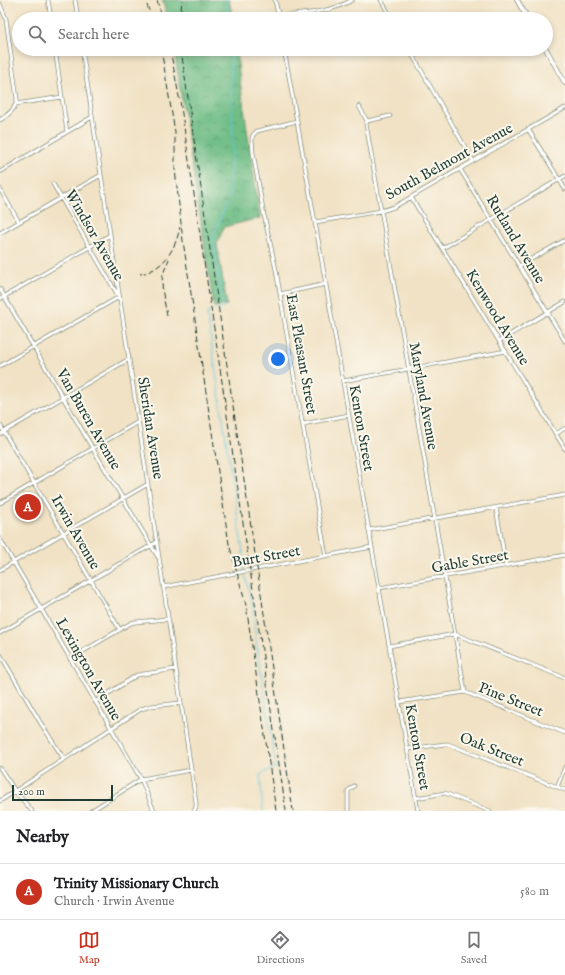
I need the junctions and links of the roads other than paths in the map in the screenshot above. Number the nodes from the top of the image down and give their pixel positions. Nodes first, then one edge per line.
1 (48, 0) edge
2 (75, 0) edge
3 (275, 0) edge
4 (352, 0) edge
5 (381, 0) edge
6 (517, 0) edge
7 (0, 4) edge
8 (50, 12) edge
9 (77, 12) edge
10 (278, 12) edge
11 (316, 12) edge
12 (388, 12) edge
13 (524, 12) edge
14 (56, 56) edge
15 (83, 56) edge
16 (285, 56) edge
17 (413, 56) edge
18 (550, 56) edge
19 (565, 82) edge
20 (62, 97) junction
21 (16, 104) junction
22 (359, 106) dead end
23 (565, 108) edge
24 (390, 116) dead end
25 (92, 117) junction
26 (0, 120) edge
27 (297, 121) junction
28 (367, 121) junction
29 (528, 129) junction
30 (68, 132) junction
31 (474, 161) junction
32 (460, 169) junction
33 (0, 172) edge
34 (101, 175) junction
35 (565, 176) edge
36 (559, 179) junction
37 (53, 184) dead end
38 (0, 189) edge
39 (565, 189) edge
40 (411, 197) junction
41 (61, 198) junction
42 (381, 211) junction
43 (491, 220) junction
44 (19, 222) junction
45 (315, 222) junction
46 (0, 233) edge
47 (110, 235) junction
48 (565, 240) edge
49 (90, 246) junction
50 (443, 248) junction
51 (519, 266) junction
52 (326, 284) junction
53 (0, 289) edge
54 (280, 294) junction
55 (4, 296) junction
56 (119, 297) junction
57 (0, 299) edge
58 (565, 302) edge
59 (548, 312) junction
60 (499, 341) junction
61 (565, 341) edge
62 (33, 346) junction
63 (506, 351) junction
64 (129, 359) junction
65 (0, 366) edge
66 (408, 369) junction
67 (343, 380) junction
68 (63, 398) junction
69 (349, 416) junction
70 (138, 422) junction
71 (303, 424) junction
72 (0, 425) edge
73 (565, 428) edge
74 (4, 432) junction
75 (0, 434) edge
76 (556, 434) junction
77 (93, 449) junction
78 (565, 449) edge
79 (34, 483) junction
80 (148, 484) junction
81 (565, 496) edge
82 (123, 498) junction
83 (0, 503) edge
84 (496, 508) junction
85 (435, 519) junction
86 (369, 530) junction
87 (63, 533) junction
88 (0, 539) edge
89 (157, 542) junction
90 (151, 545) junction
91 (372, 547) junction
92 (565, 555) edge
93 (326, 556) junction
94 (159, 559) junction
95 (13, 562) junction
96 (506, 566) junction
97 (0, 570) edge
98 (445, 577) junction
99 (91, 580) junction
100 (164, 587) junction
101 (379, 588) junction
102 (41, 609) junction
103 (168, 619) junction
104 (120, 630) junction
105 (0, 633) edge
106 (455, 634) junction
107 (389, 646) junction
108 (0, 654) edge
109 (70, 659) junction
110 (176, 669) junction
111 (565, 678) edge
112 (465, 692) junction
113 (95, 702) junction
114 (400, 702) junction
115 (181, 703) junction
116 (111, 728) junction
117 (565, 733) edge
118 (408, 749) junction
119 (64, 759) junction
120 (565, 767) edge
121 (0, 768) edge
122 (191, 770) junction
123 (141, 779) junction
124 (354, 786) dead end
125 (557, 787) junction
126 (565, 790) edge
127 (15, 791) junction
128 (416, 798) junction
129 (0, 801) edge
130 (32, 811) edge
131 (92, 811) edge
132 (154, 811) edge
133 (194, 811) edge
134 (348, 811) edge
135 (418, 811) edge
136 (490, 811) edge

1 - 8 street
2 - 9 street
3 - 10 street
4 - 11 street
5 - 12 street
6 - 13 street
7 - 21 street
14 - 20 street
15 - 25 street, Sheridan Avenue
16 - 27 street, Kenton Street
17 - 31 street
18 - 19 street
20 - 21 street
20 - 30 street
21 - 26 street
22 - 28 street, Maryland Avenue
23 - 29 street, South Belmont Avenue
24 - 28 street
25 - 30 street
25 - 34 street, Sheridan Avenue
27 - 45 street, Kenton Street
27 - 54 street, East Pleasant Street
28 - 42 street, Maryland Avenue
29 - 31 street, South Belmont Avenue
29 - 36 street
30 - 33 street
31 - 32 street, South Belmont Avenue
32 - 40 street, South Belmont Avenue
32 - 43 street, Rutland Avenue
34 - 41 street
34 - 47 street, Sheridan Avenue
35 - 36 street
36 - 39 street
36 - 43 street
37 - 41 street, Windsor Avenue
38 - 44 street
40 - 42 street, South Belmont Avenue
40 - 50 street, Kenwood Avenue
41 - 44 street
41 - 49 street, Windsor Avenue
42 - 45 street, South Belmont Avenue
42 - 66 street, Maryland Avenue
43 - 50 street
43 - 51 street, Rutland Avenue
44 - 46 street
45 - 52 street, Kenton Street
47 - 49 street
47 - 56 street, Sheridan Avenue
48 - 51 street
49 - 55 street
49 - 56 street, Windsor Avenue
50 - 60 street, Kenwood Avenue
51 - 59 street, Rutland Avenue
52 - 54 street
52 - 67 street, Kenton Street
53 - 55 street, Van Buren Avenue
54 - 71 street, East Pleasant Street
55 - 57 street
55 - 62 street, Van Buren Avenue
56 - 62 street
56 - 64 street, Sheridan Avenue
58 - 59 street
59 - 60 street
59 - 61 street, Rutland Avenue
60 - 63 street, Kenwood Avenue
62 - 65 street
62 - 68 street, Van Buren Avenue
63 - 66 street
63 - 76 street, Kenwood Avenue
64 - 68 street
64 - 70 street, Sheridan Avenue
66 - 67 street
66 - 85 street, Maryland Avenue
67 - 69 street, Kenton Street
68 - 74 street
68 - 77 street, Van Buren Avenue
69 - 71 street
69 - 86 street, Kenton Street
70 - 77 street
70 - 80 street, Sheridan Avenue
71 - 93 street, East Pleasant Street
72 - 74 street, Irwin Avenue
73 - 76 street
74 - 75 street
74 - 79 street, Irwin Avenue
76 - 78 street, Kenwood Avenue
77 - 79 street
77 - 82 street, Van Buren Avenue
79 - 83 street
79 - 87 street, Irwin Avenue
80 - 82 street
80 - 89 street, Sheridan Avenue
81 - 84 street
82 - 87 street
82 - 90 street, Van Buren Avenue
84 - 85 street
84 - 96 street
85 - 86 street
85 - 98 street, Maryland Avenue
86 - 91 street, Kenton Street
87 - 95 street
87 - 99 street, Irwin Avenue
88 - 95 street, Lexington Avenue
89 - 90 street
89 - 94 street, Sheridan Avenue
90 - 94 street, Van Buren Avenue
90 - 99 street
91 - 93 street, Burt Street
91 - 101 street, Kenton Street
92 - 96 street, Gable Street
93 - 100 street, Burt Street
94 - 100 street, Sheridan Avenue
95 - 97 street
95 - 102 street, Lexington Avenue
96 - 98 street, Gable Street
98 - 101 street, Gable Street
98 - 106 street, Maryland Avenue
99 - 102 street
99 - 104 street, Irwin Avenue
100 - 103 street, Sheridan Avenue
101 - 107 street, Kenton Street
102 - 105 street
102 - 109 street, Lexington Avenue
103 - 104 street
103 - 110 street, Sheridan Avenue
104 - 109 street
106 - 107 street
106 - 111 street
106 - 112 street, Maryland Avenue
107 - 114 street, Kenton Street
108 - 119 street
109 - 113 street, Lexington Avenue
110 - 113 street
110 - 115 street, Sheridan Avenue
112 - 114 street, Pine Street
112 - 117 street, Pine Street
113 - 116 street, Lexington Avenue
114 - 118 street, Kenton Street
115 - 116 street
115 - 122 street, Sheridan Avenue
116 - 119 street
116 - 123 street, Lexington Avenue
118 - 125 street, Oak Street
118 - 128 street, Kenton Street
119 - 127 street
120 - 125 street
121 - 127 street
122 - 123 street
122 - 133 street, Sheridan Avenue
123 - 131 street
123 - 132 street, Lexington Avenue
124 - 134 street
125 - 126 street, Oak Street
127 - 129 street
127 - 130 street
128 - 135 street, Kenton Street
128 - 136 street

